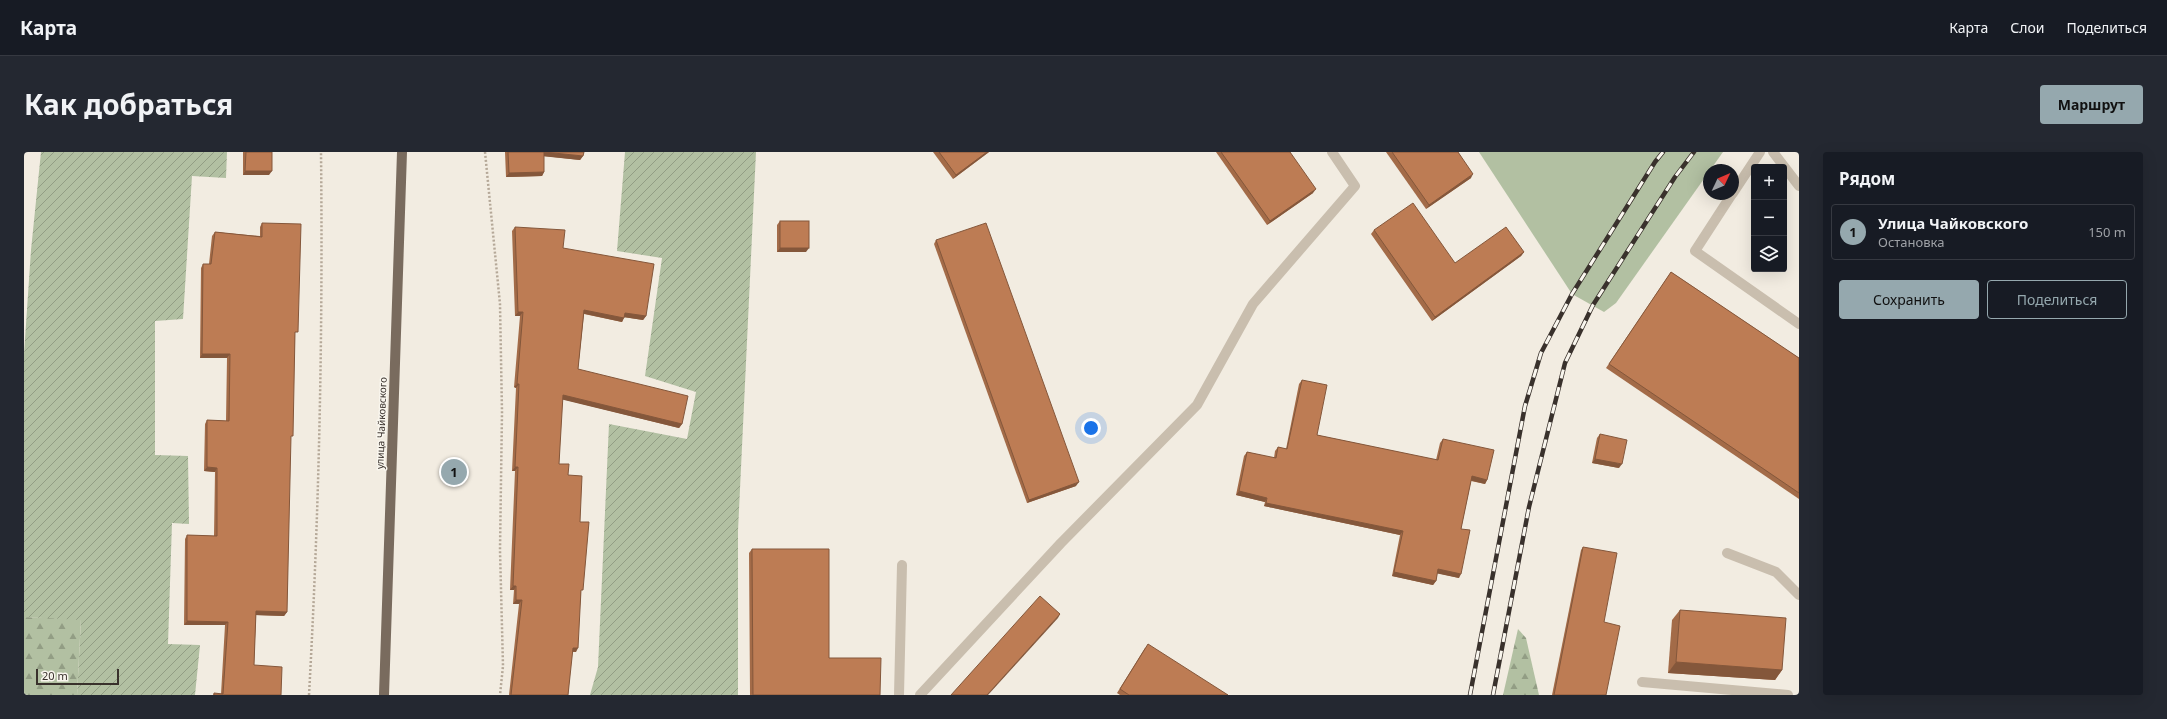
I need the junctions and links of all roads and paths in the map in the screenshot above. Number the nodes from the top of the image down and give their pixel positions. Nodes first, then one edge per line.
1 (321, 152) edge
2 (402, 152) edge
3 (486, 152) edge
4 (1332, 152) edge
5 (1760, 152) edge
6 (1772, 152) edge
7 (1739, 184) edge
8 (1799, 186) edge
9 (1728, 200) edge
10 (1799, 324) edge
11 (1727, 553) dead end
12 (902, 565) dead end
13 (1799, 595) edge
14 (1642, 682) dead end
15 (309, 695) edge
16 (384, 695) edge
17 (500, 695) edge
18 (899, 695) edge
19 (920, 695) edge
20 (1788, 695) edge

1 - 15 path
2 - 16 main road, улица Чайковского
3 - 17 path
4 - 19 lane
5 - 7 lane
6 - 8 lane
9 - 10 lane
11 - 13 lane
12 - 18 lane
14 - 20 lane

